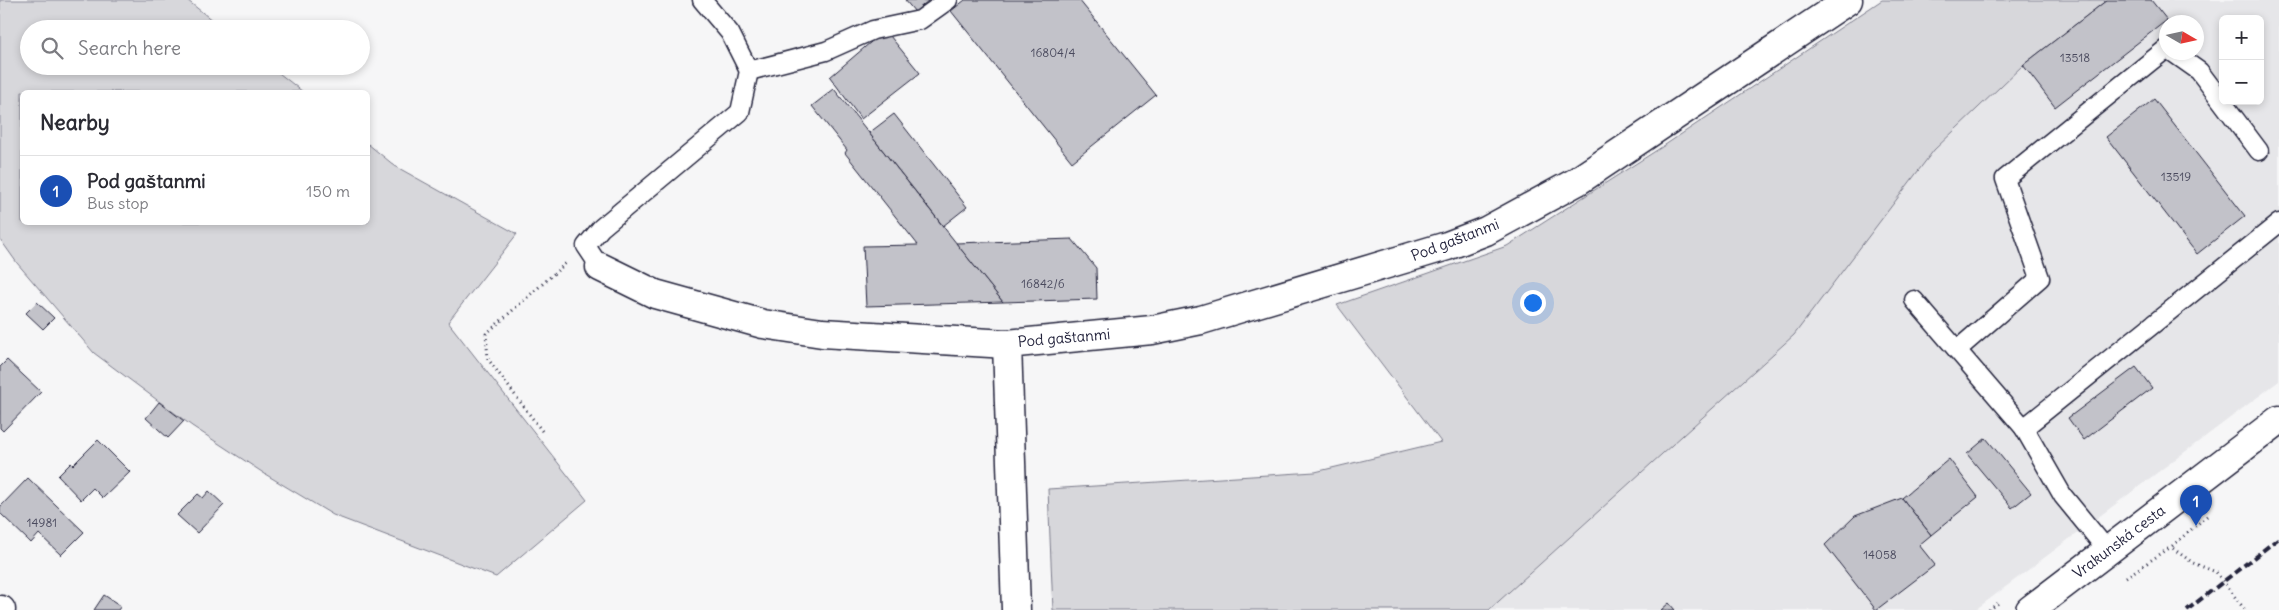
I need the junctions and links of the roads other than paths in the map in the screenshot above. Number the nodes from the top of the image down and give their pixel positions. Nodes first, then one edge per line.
1 (702, 0) edge
2 (948, 0) edge
3 (1848, 0) edge
4 (2159, 55) edge
5 (2183, 60) edge
6 (749, 71) junction
7 (2259, 151) dead end
8 (2279, 223) edge
9 (593, 257) joint
10 (1914, 300) dead end
11 (1008, 344) junction
12 (1957, 350) junction
13 (2279, 420) edge
14 (2024, 428) junction
15 (2108, 551) junction
16 (1016, 610) edge
17 (2030, 610) edge

1 - 6 lane
2 - 6 lane
3 - 11 street, Pod gaštanmi
4 - 12 lane
5 - 7 lane
6 - 9 lane
8 - 14 lane
9 - 11 street, Pod gaštanmi
10 - 12 lane
11 - 16 street, Pod gaštanmi
12 - 14 lane
13 - 15 street, Vrakunská cesta
14 - 15 lane
15 - 17 street, Vrakunská cesta

